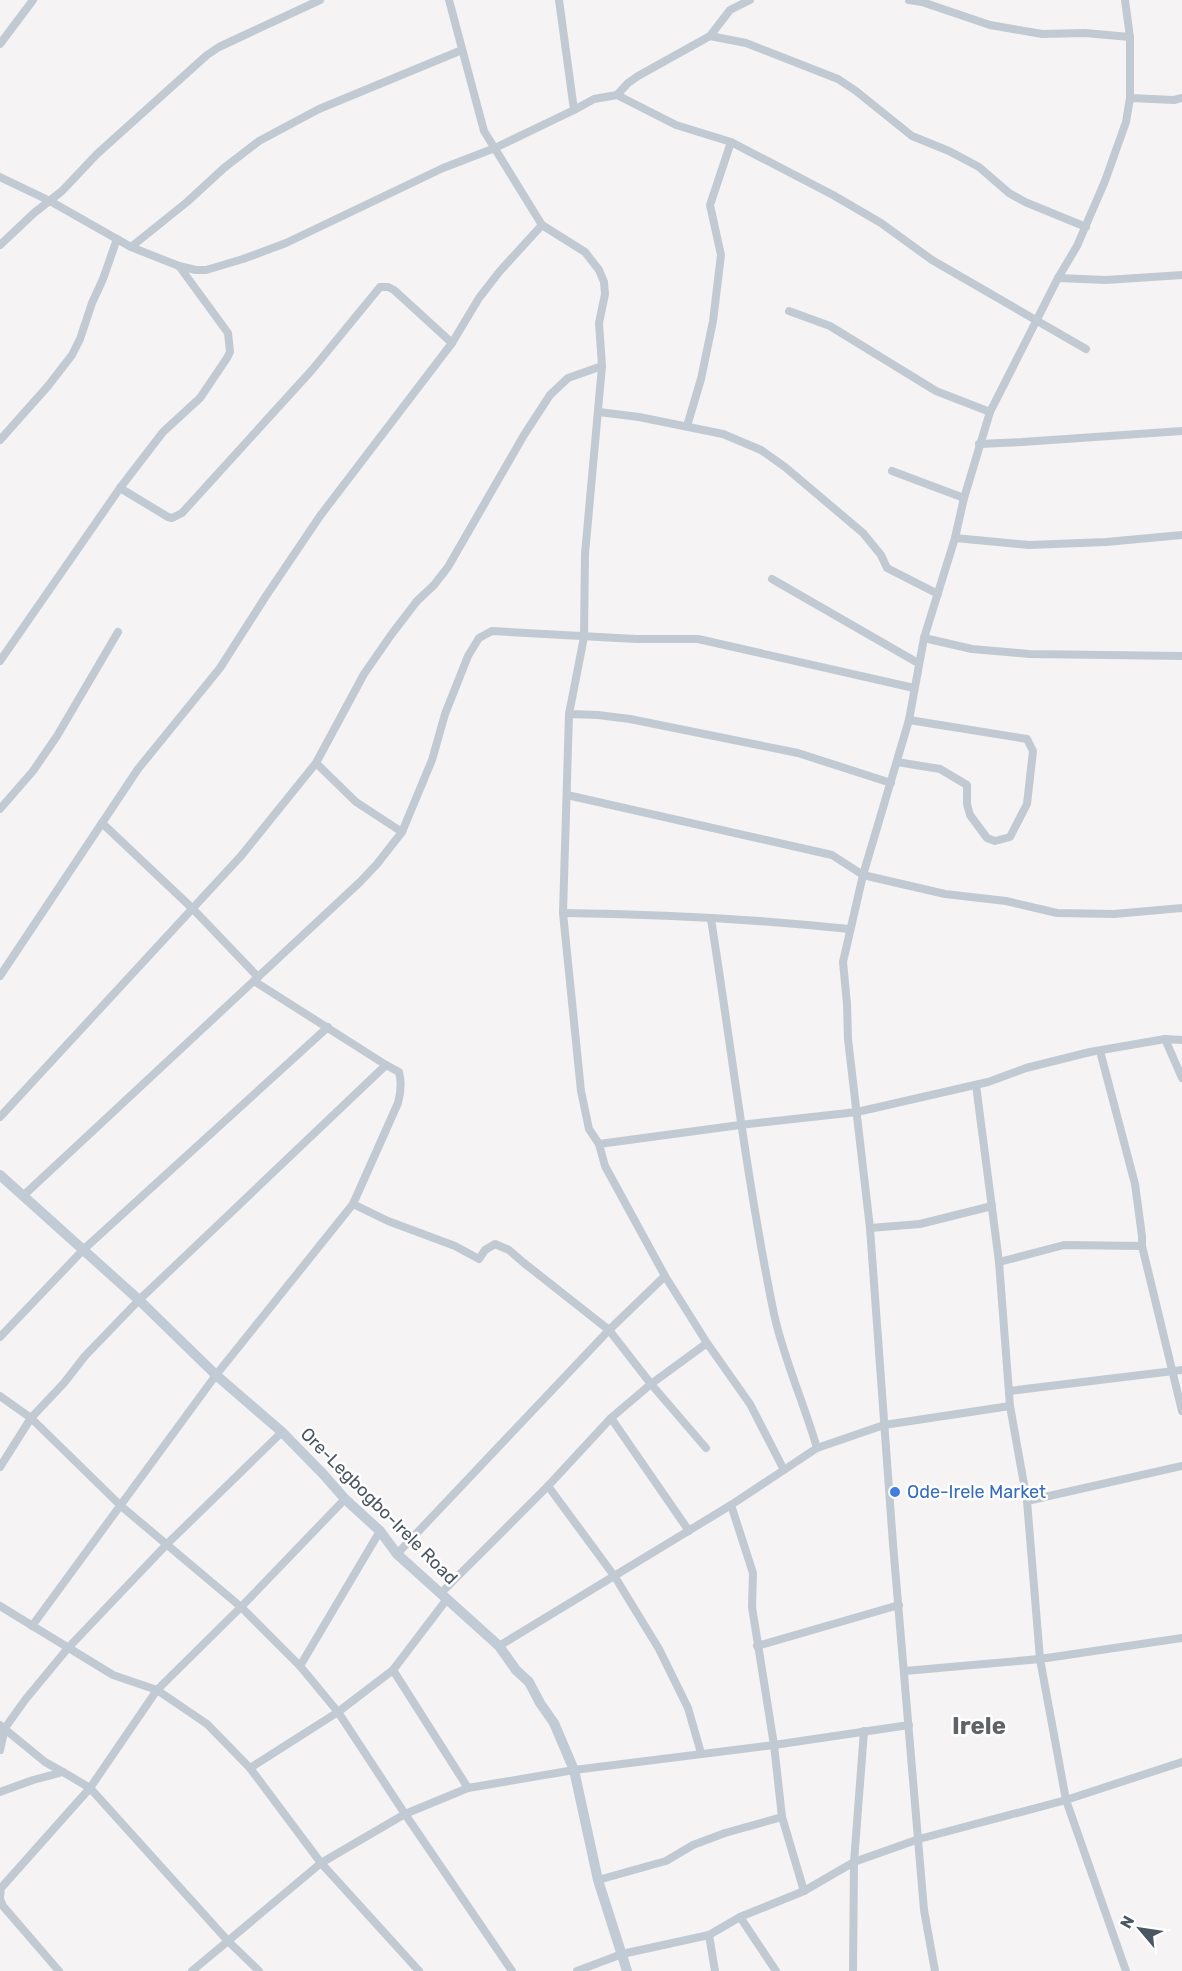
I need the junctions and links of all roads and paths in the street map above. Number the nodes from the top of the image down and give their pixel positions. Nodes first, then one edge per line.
1 (33, 0) edge
2 (320, 0) edge
3 (449, 0) edge
4 (559, 0) edge
5 (750, 0) edge
6 (909, 0) edge
7 (1125, 0) edge
8 (710, 36) junction
9 (1130, 37) junction
10 (0, 44) edge
11 (462, 50) junction
12 (617, 95) junction
13 (1130, 98) junction
14 (1182, 98) edge
15 (574, 110) junction
16 (731, 142) junction
17 (495, 148) junction
18 (0, 177) edge
19 (50, 201) junction
20 (542, 225) junction
21 (1086, 227) junction
22 (117, 239) junction
23 (0, 245) edge
24 (131, 247) junction
25 (179, 266) junction
26 (1182, 275) edge
27 (1058, 278) junction
28 (789, 311) dead end
29 (1036, 321) junction
30 (452, 343) junction
31 (1086, 349) dead end
32 (602, 366) junction
33 (599, 412) junction
34 (990, 412) junction
35 (687, 426) junction
36 (1182, 431) edge
37 (0, 440) edge
38 (979, 444) junction
39 (892, 471) dead end
40 (120, 488) junction
41 (964, 498) junction
42 (1182, 535) edge
43 (955, 538) junction
44 (772, 579) dead end
45 (938, 594) junction
46 (118, 632) dead end
47 (584, 637) junction
48 (924, 638) junction
49 (1182, 657) edge
50 (0, 661) edge
51 (918, 663) junction
52 (914, 688) junction
53 (568, 714) junction
54 (909, 720) junction
55 (897, 762) junction
56 (316, 763) junction
57 (891, 783) junction
58 (567, 795) junction
59 (0, 809) edge
60 (102, 824) junction
61 (402, 832) junction
62 (863, 875) junction
63 (1182, 908) edge
64 (193, 909) junction
65 (563, 913) junction
66 (711, 919) junction
67 (849, 929) junction
68 (0, 976) edge
69 (256, 979) junction
70 (328, 1027) junction
71 (1165, 1039) junction
72 (1182, 1040) edge
73 (1100, 1051) junction
74 (386, 1065) junction
75 (1182, 1078) edge
76 (976, 1084) junction
77 (857, 1112) junction
78 (0, 1117) edge
79 (740, 1125) junction
80 (599, 1144) junction
81 (0, 1174) edge
82 (24, 1195) junction
83 (353, 1204) junction
84 (992, 1206) junction
85 (870, 1228) junction
86 (1142, 1246) junction
87 (83, 1250) junction
88 (999, 1262) junction
89 (665, 1276) junction
90 (139, 1300) junction
91 (609, 1330) junction
92 (0, 1337) edge
93 (707, 1343) junction
94 (1182, 1370) edge
95 (1172, 1372) junction
96 (216, 1375) junction
97 (651, 1384) junction
98 (1009, 1391) junction
99 (0, 1396) edge
100 (1010, 1406) junction
101 (1182, 1411) edge
102 (31, 1418) junction
103 (611, 1418) junction
104 (884, 1425) junction
105 (282, 1432) junction
106 (706, 1448) dead end
107 (817, 1448) junction
108 (1182, 1466) edge
109 (0, 1467) edge
110 (783, 1470) junction
111 (548, 1486) junction
112 (345, 1499) junction
113 (1027, 1501) junction
114 (731, 1505) junction
115 (121, 1506) junction
116 (380, 1531) junction
117 (689, 1531) junction
118 (167, 1544) junction
119 (398, 1554) junction
120 (615, 1577) junction
121 (444, 1596) junction
122 (899, 1605) junction
123 (0, 1606) edge
124 (241, 1607) junction
125 (32, 1626) junction
126 (1182, 1638) edge
127 (499, 1646) junction
128 (757, 1646) junction
129 (68, 1648) junction
130 (1040, 1659) junction
131 (300, 1666) junction
132 (393, 1670) junction
133 (905, 1671) junction
134 (157, 1690) junction
135 (338, 1712) junction
136 (909, 1725) junction
137 (2, 1726) edge
138 (864, 1731) junction
139 (774, 1745) junction
140 (0, 1750) edge
141 (702, 1753) junction
142 (1182, 1762) edge
143 (250, 1768) junction
144 (574, 1770) junction
145 (63, 1772) junction
146 (90, 1788) junction
147 (468, 1788) junction
148 (0, 1792) edge
149 (1066, 1800) junction
150 (405, 1814) junction
151 (782, 1817) junction
152 (919, 1839) junction
153 (854, 1862) junction
154 (321, 1863) junction
155 (598, 1880) junction
156 (804, 1891) junction
157 (0, 1898) edge
158 (740, 1917) junction
159 (709, 1935) junction
160 (228, 1941) junction
161 (622, 1954) junction
162 (59, 1971) edge
163 (192, 1971) edge
164 (259, 1971) edge
165 (419, 1971) edge
166 (512, 1971) edge
167 (577, 1971) edge
168 (627, 1971) edge
169 (715, 1971) edge
170 (776, 1971) edge
171 (853, 1971) edge
172 (935, 1971) edge
173 (1126, 1971) edge

1 - 10 street
2 - 19 street
3 - 11 street
4 - 15 street
5 - 8 street
6 - 9 street
7 - 9 street
8 - 12 street
8 - 21 street
9 - 13 street
11 - 17 street
11 - 24 street
12 - 15 street
12 - 16 street
13 - 14 street
13 - 21 street
15 - 17 street
16 - 29 street
16 - 35 street
17 - 20 street
17 - 25 street
18 - 19 street
19 - 22 street
19 - 23 street
20 - 30 street
20 - 32 street
21 - 27 street
22 - 24 street
22 - 37 street
24 - 25 street
25 - 40 street
26 - 27 street
27 - 29 street
28 - 34 street
29 - 31 street
29 - 34 street
30 - 40 street
30 - 60 street
32 - 33 street
32 - 56 street
33 - 35 street
33 - 47 street
34 - 38 street
35 - 45 street
36 - 38 street
38 - 41 street
39 - 41 street
40 - 50 street
41 - 43 street
42 - 43 street
43 - 45 street
44 - 51 street
45 - 48 street
46 - 59 street
47 - 52 street
47 - 53 street
47 - 61 street
48 - 49 street
48 - 51 street
51 - 52 street
52 - 54 street
53 - 57 street
53 - 58 street
54 - 55 street
54 - 55 street
55 - 57 street
56 - 61 street
56 - 64 street
57 - 62 street
58 - 62 street
58 - 65 street
60 - 64 street
60 - 68 street
61 - 69 street
62 - 63 street
62 - 67 street
64 - 69 street
64 - 78 street
65 - 66 street
65 - 80 street
66 - 67 street
66 - 79 street
67 - 77 street
69 - 70 street
69 - 82 street
70 - 74 street
70 - 87 street
71 - 72 street
71 - 73 street
71 - 75 street
73 - 76 street
73 - 86 street
74 - 83 street
74 - 90 street
76 - 77 street
76 - 84 street
77 - 79 street
77 - 85 street
79 - 80 street
79 - 107 street
80 - 89 street
81 - 82 main road, Ore-Legbogbo-Irele Road
82 - 87 main road, Ore-Legbogbo-Irele Road
83 - 91 street
83 - 96 street
84 - 85 street
84 - 88 street
85 - 104 street
86 - 88 street
86 - 95 street
87 - 90 main road, Ore-Legbogbo-Irele Road
87 - 92 street
88 - 98 street
89 - 91 street
89 - 93 street
90 - 96 main road, Ore-Legbogbo-Irele Road
90 - 102 street
91 - 97 street
91 - 119 street
93 - 97 street
93 - 110 street
94 - 95 street
95 - 98 street
95 - 101 street
96 - 105 main road, Ore-Legbogbo-Irele Road
96 - 115 street
97 - 103 street
97 - 106 street
98 - 100 street
99 - 102 street
100 - 104 street
100 - 113 street
102 - 109 street
102 - 115 street
103 - 111 street
103 - 117 street
104 - 107 street
104 - 122 street
105 - 112 main road, Ore-Legbogbo-Irele Road
105 - 118 street
107 - 110 street
108 - 113 street
110 - 114 street
111 - 120 street
111 - 121 street
112 - 116 main road, Ore-Legbogbo-Irele Road
112 - 124 street
113 - 130 street
114 - 117 street
114 - 128 street
115 - 118 street
115 - 125 street
116 - 119 main road, Ore-Legbogbo-Irele Road
116 - 131 street
117 - 120 street
118 - 124 street
118 - 129 street
119 - 121 main road, Ore-Legbogbo-Irele Road
120 - 127 street
120 - 141 street
121 - 127 main road, Ore-Legbogbo-Irele Road
121 - 132 street
122 - 128 street
122 - 133 street
123 - 125 street
124 - 131 street
124 - 134 street
125 - 129 street
126 - 130 street
127 - 144 main road, Ore-Legbogbo-Irele Road
128 - 139 street
129 - 134 street
129 - 137 street
130 - 133 street
130 - 149 street
131 - 135 street
132 - 135 street
132 - 147 street
133 - 136 street
134 - 143 street
134 - 146 street
135 - 143 street
135 - 150 street
136 - 138 street
136 - 152 street
137 - 140 street
137 - 145 street
138 - 139 street
138 - 153 street
139 - 141 street
139 - 151 street
141 - 144 street
142 - 149 street
143 - 154 street
144 - 147 street
144 - 155 main road, Ore-Legbogbo-Irele Road
145 - 146 street
145 - 148 street
146 - 157 street
146 - 160 street
147 - 150 street
149 - 152 street
149 - 173 street
150 - 154 street
150 - 166 street
151 - 155 street
151 - 156 street
152 - 153 street
152 - 172 street
153 - 156 street
153 - 171 street
154 - 160 street
154 - 165 street
155 - 161 main road, Ore-Legbogbo-Irele Road
156 - 158 street
157 - 162 street
158 - 159 street
158 - 170 street
159 - 161 street
159 - 169 street
160 - 163 street
160 - 164 street
161 - 167 street
161 - 168 main road, Ore-Legbogbo-Irele Road

